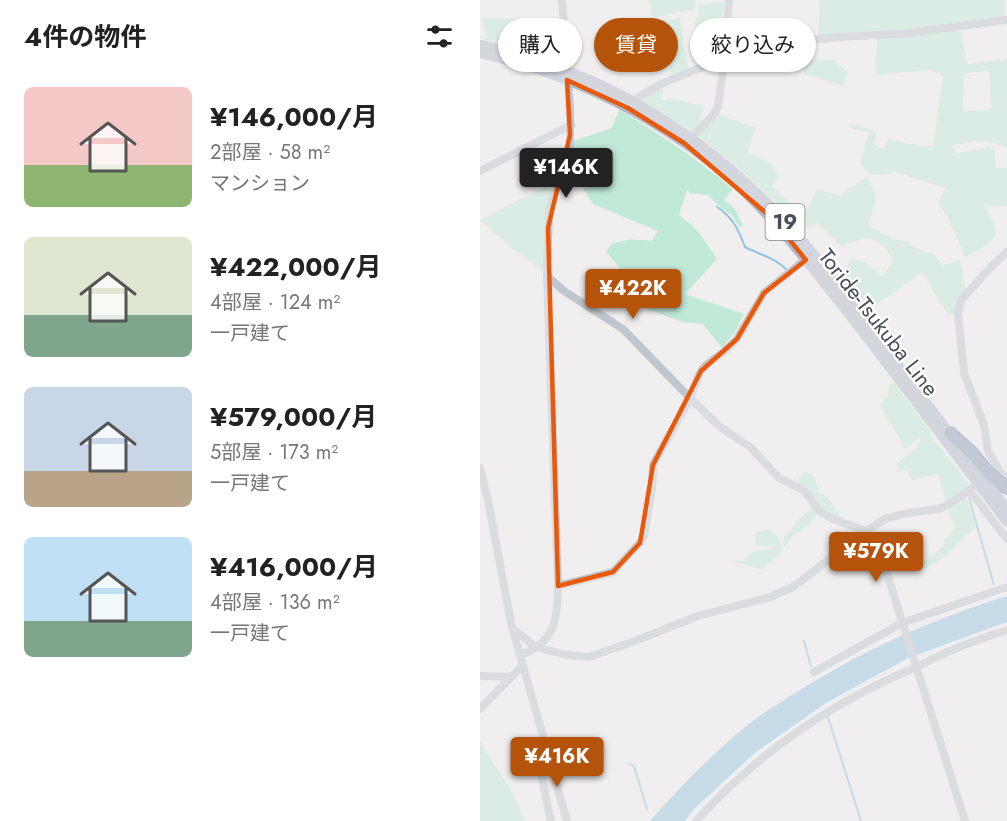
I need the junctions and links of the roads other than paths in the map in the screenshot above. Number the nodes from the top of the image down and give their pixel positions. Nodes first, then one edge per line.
1 (562, 0) edge
2 (729, 0) edge
3 (728, 18) edge
4 (1007, 20) edge
5 (816, 40) edge
6 (480, 45) edge
7 (480, 53) edge
8 (690, 72) edge
9 (723, 72) edge
10 (567, 75) junction
11 (632, 101) junction
12 (571, 125) junction
13 (691, 138) junction
14 (480, 171) edge
15 (1007, 252) edge
16 (810, 257) junction
17 (547, 276) junction
18 (689, 398) junction
19 (950, 433) joint
20 (480, 468) edge
21 (983, 478) junction
22 (1007, 479) edge
23 (1007, 489) edge
24 (1007, 509) edge
25 (1007, 522) edge
26 (866, 531) junction
27 (1007, 539) edge
28 (558, 586) junction
29 (1007, 587) edge
30 (903, 624) junction
31 (513, 630) junction
32 (1007, 630) edge
33 (536, 647) junction
34 (520, 655) junction
35 (915, 664) junction
36 (523, 665) junction
37 (814, 672) dead end
38 (480, 676) edge
39 (510, 678) junction
40 (480, 709) edge
41 (546, 747) junction
42 (550, 821) edge
43 (567, 821) edge
44 (696, 821) edge
45 (965, 821) edge

1 - 10 street
2 - 3 street
4 - 5 street
6 - 10 main road, Toride-Tsukuba Line / 19
7 - 10 main road, Toride-Tsukuba Line / 19
8 - 11 street
9 - 13 street
10 - 11 main road, Toride-Tsukuba Line / 19
10 - 12 street
10 - 16 main road, Toride-Tsukuba Line / 19
11 - 13 main road, Toride-Tsukuba Line / 19
12 - 14 street
12 - 17 street
13 - 16 main road, Toride-Tsukuba Line / 19
15 - 21 street
16 - 18 street
16 - 19 main road, Toride-Tsukuba Line / 19
16 - 21 main road, Toride-Tsukuba Line / 19
17 - 18 street
17 - 28 street
18 - 26 street
18 - 28 street
19 - 21 highway
20 - 31 street
21 - 22 street
21 - 23 highway, bridge
21 - 24 main road, Toride-Tsukuba Line / 19, bridge
21 - 25 main road, Toride-Tsukuba Line / 19, bridge
21 - 26 street
21 - 27 street
26 - 30 street
26 - 33 street
28 - 33 street
29 - 30 street
30 - 35 street
30 - 37 street
31 - 33 street
31 - 34 street
32 - 35 street
33 - 34 street
34 - 36 street
35 - 44 street
35 - 45 street
36 - 39 street
36 - 41 street
38 - 39 street
39 - 40 street
41 - 42 street
41 - 43 street

